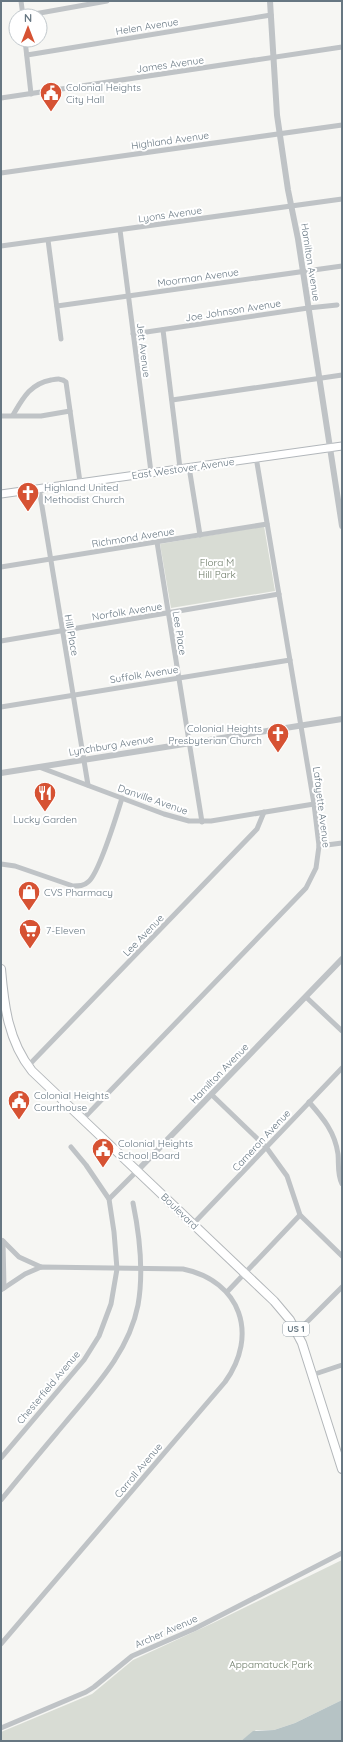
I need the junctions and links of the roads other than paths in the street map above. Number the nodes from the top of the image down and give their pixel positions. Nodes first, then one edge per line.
1 (107, 1) edge
2 (270, 1) edge
3 (48, 12) edge
4 (271, 15) junction
5 (342, 47) edge
6 (26, 48) edge
7 (27, 56) junction
8 (273, 58) junction
9 (31, 94) junction
10 (1, 98) edge
11 (342, 125) edge
12 (279, 133) junction
13 (1, 173) edge
14 (342, 199) edge
15 (291, 205) junction
16 (120, 230) junction
17 (48, 240) junction
18 (1, 246) edge
19 (342, 266) edge
20 (303, 271) junction
21 (128, 296) junction
22 (337, 305) dead end
23 (57, 306) junction
24 (308, 308) junction
25 (163, 330) junction
26 (133, 334) junction
27 (62, 339) dead end
28 (342, 375) edge
29 (318, 379) junction
30 (172, 400) junction
31 (70, 412) junction
32 (13, 415) junction
33 (1, 416) edge
34 (342, 446) edge
35 (329, 447) junction
36 (256, 457) junction
37 (190, 467) junction
38 (180, 468) junction
39 (151, 472) junction
40 (80, 482) junction
41 (39, 488) junction
42 (1, 494) edge
43 (267, 524) junction
44 (342, 526) edge
45 (200, 535) junction
46 (156, 542) junction
47 (50, 559) junction
48 (1, 567) edge
49 (279, 594) junction
50 (168, 613) junction
51 (62, 630) junction
52 (1, 641) edge
53 (290, 660) junction
54 (178, 678) junction
55 (73, 695) junction
56 (1, 707) edge
57 (342, 719) edge
58 (301, 724) junction
59 (189, 743) junction
60 (83, 760) junction
61 (38, 767) junction
62 (1, 773) edge
63 (88, 785) junction
64 (122, 798) junction
65 (314, 804) junction
66 (264, 812) junction
67 (202, 822) junction
68 (342, 843) edge
69 (320, 846) junction
70 (1, 864) edge
71 (342, 960) edge
72 (1, 969) edge
73 (306, 997) junction
74 (3, 1010) edge
75 (342, 1031) edge
76 (28, 1066) junction
77 (342, 1068) edge
78 (212, 1095) junction
79 (309, 1102) junction
80 (84, 1118) junction
81 (71, 1147) dead end
82 (266, 1147) junction
83 (138, 1170) junction
84 (342, 1184) edge
85 (109, 1199) junction
86 (134, 1203) dead end
87 (300, 1215) junction
88 (193, 1224) junction
89 (2, 1240) edge
90 (342, 1256) edge
91 (41, 1267) junction
92 (2, 1268) edge
93 (117, 1269) junction
94 (142, 1269) junction
95 (245, 1273) junction
96 (342, 1287) edge
97 (2, 1289) edge
98 (227, 1292) junction
99 (297, 1332) junction
100 (342, 1366) edge
101 (312, 1375) junction
102 (1, 1458) edge
103 (342, 1469) edge
104 (1, 1500) edge
105 (342, 1553) edge
106 (1, 1644) edge
107 (1, 1728) edge

1 - 3 street
2 - 4 street, Hamilton Avenue
4 - 7 street, Helen Avenue
4 - 8 street, Hamilton Avenue
5 - 8 street, James Avenue
6 - 7 street
7 - 9 street
8 - 9 street, James Avenue
8 - 12 street, Hamilton Avenue
9 - 10 street, James Avenue
11 - 12 street, Highland Avenue
12 - 13 street, Highland Avenue
12 - 15 street, Hamilton Avenue
14 - 15 street, Lyons Avenue
15 - 16 street, Lyons Avenue
15 - 20 street, Hamilton Avenue
16 - 17 street, Lyons Avenue
16 - 21 street, Jett Avenue
17 - 18 street, Lyons Avenue
17 - 23 street
19 - 20 street, Moorman Avenue
20 - 21 street, Moorman Avenue
20 - 24 street, Hamilton Avenue
21 - 23 street, Moorman Avenue
21 - 26 street, Jett Avenue
22 - 24 street, Joe Johnson Avenue
23 - 27 street
24 - 25 street, Joe Johnson Avenue
24 - 29 street, Hamilton Avenue
25 - 26 street, Joe Johnson Avenue
25 - 30 street
26 - 39 street, Jett Avenue
28 - 29 street
29 - 30 street
29 - 35 street, Hamilton Avenue
30 - 38 street
31 - 32 street
31 - 32 street
31 - 40 street
32 - 33 street
34 - 35 main road, East Westover Avenue
35 - 36 main road, East Westover Avenue
35 - 44 street, Hamilton Avenue
36 - 37 main road, East Westover Avenue
36 - 43 street, Lafayette Avenue
37 - 38 main road, East Westover Avenue
37 - 45 street
38 - 39 main road, East Westover Avenue
39 - 40 main road, East Westover Avenue
40 - 41 main road, East Westover Avenue
41 - 42 main road, East Westover Avenue
41 - 47 street, Hill Place
43 - 45 street, Richmond Avenue
43 - 49 street, Lafayette Avenue
45 - 46 street, Richmond Avenue
46 - 47 street, Richmond Avenue
46 - 50 street, Lee Place
47 - 48 street, Richmond Avenue
47 - 51 street, Hill Place
49 - 50 street, Norfolk Avenue
49 - 53 street, Lafayette Avenue
50 - 51 street, Norfolk Avenue
50 - 54 street, Lee Place
51 - 52 street, Norfolk Avenue
51 - 55 street, Hill Place
53 - 54 street, Suffolk Avenue
53 - 58 street, Lafayette Avenue
54 - 55 street, Suffolk Avenue
54 - 59 street, Lee Place
55 - 56 street, Suffolk Avenue
55 - 60 street, Hill Place
57 - 58 street, Lynchburg Avenue
58 - 59 street, Lynchburg Avenue
58 - 65 street, Lafayette Avenue
59 - 60 street, Lynchburg Avenue
59 - 67 street, Lee Place
60 - 61 street, Lynchburg Avenue
60 - 63 street, Hill Place
61 - 62 street, Lynchburg Avenue
61 - 63 street, Danville Avenue
63 - 64 street, Danville Avenue
64 - 67 street, Danville Avenue
64 - 70 street
65 - 66 street, Danville Avenue
65 - 69 street, Lafayette Avenue
66 - 67 street, Danville Avenue
66 - 76 street, Lee Avenue
68 - 69 street
69 - 80 street, Lafayette Avenue
71 - 73 street, Hamilton Avenue
72 - 74 main road, Boulevard / US 1
73 - 75 street
73 - 78 street, Hamilton Avenue
74 - 76 main road, Boulevard / US 1
76 - 80 main road, Boulevard / US 1
77 - 79 street, Cameron Avenue
78 - 82 street
78 - 83 street, Hamilton Avenue
79 - 82 street, Cameron Avenue
79 - 84 street
80 - 83 main road, Boulevard / US 1
81 - 85 street, Chesterfield Avenue
82 - 87 street
82 - 88 street, Cameron Avenue
83 - 85 street, Hamilton Avenue
83 - 88 main road, Boulevard / US 1
85 - 93 street, Chesterfield Avenue
86 - 94 street
87 - 90 street
87 - 95 street
88 - 95 main road, Boulevard / US 1
89 - 91 street
89 - 92 street
91 - 93 street
91 - 97 street
92 - 97 street
93 - 94 street
93 - 102 street, Chesterfield Avenue
94 - 98 street
94 - 104 street
95 - 98 street
95 - 99 main road, Boulevard / US 1
96 - 99 street
98 - 106 street, Carroll Avenue
99 - 101 main road, Boulevard / US 1
100 - 101 street
101 - 103 main road, Boulevard / US 1
105 - 107 street, Archer Avenue

